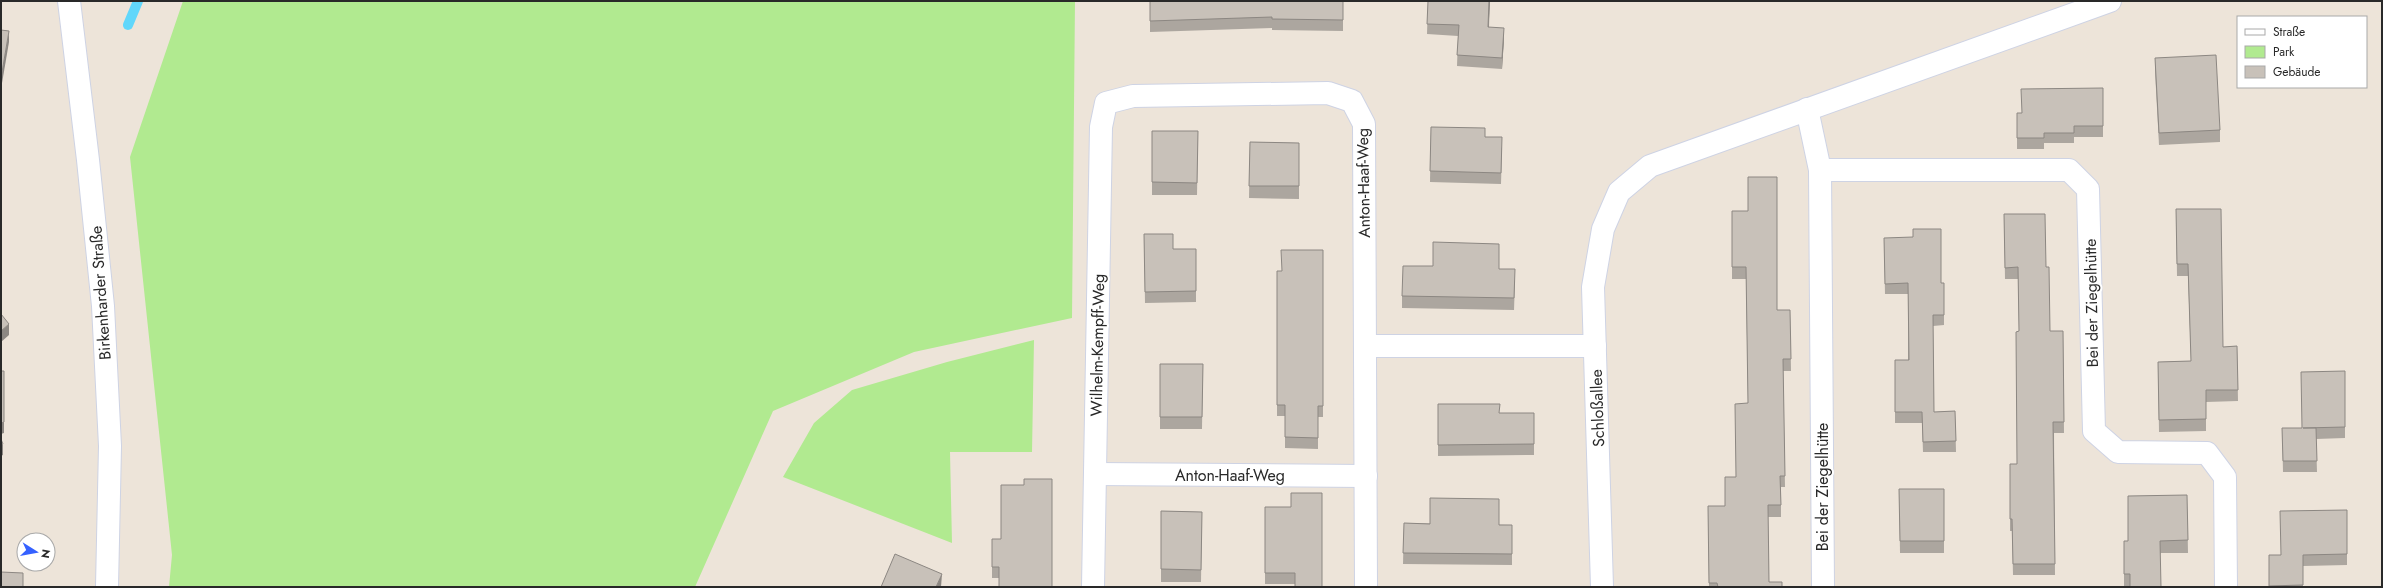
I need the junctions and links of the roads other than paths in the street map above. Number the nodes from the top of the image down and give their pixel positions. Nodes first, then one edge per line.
1 (69, 1) edge
2 (2110, 1) edge
3 (1106, 103) joint
4 (1807, 110) junction
5 (1820, 170) junction
6 (1365, 346) junction
7 (1595, 346) junction
8 (1094, 474) junction
9 (1366, 476) junction
10 (106, 587) edge
11 (1093, 587) edge
12 (1366, 587) edge
13 (1602, 587) edge
14 (1823, 587) edge
15 (2226, 587) edge

1 - 10 street, Birkenharder Straße
2 - 4 street, Schloßallee
3 - 6 street, Anton-Haaf-Weg
3 - 8 street, Wilhelm-Kempff-Weg
4 - 5 street, Bei der Ziegelhütte
4 - 7 street, Schloßallee
5 - 14 street, Bei der Ziegelhütte
5 - 15 street, Bei der Ziegelhütte
6 - 7 street
6 - 9 street, Anton-Haaf-Weg
7 - 13 street, Schloßallee
8 - 9 street, Anton-Haaf-Weg
8 - 11 street, Wilhelm-Kempff-Weg
9 - 12 street, Anton-Haaf-Weg

